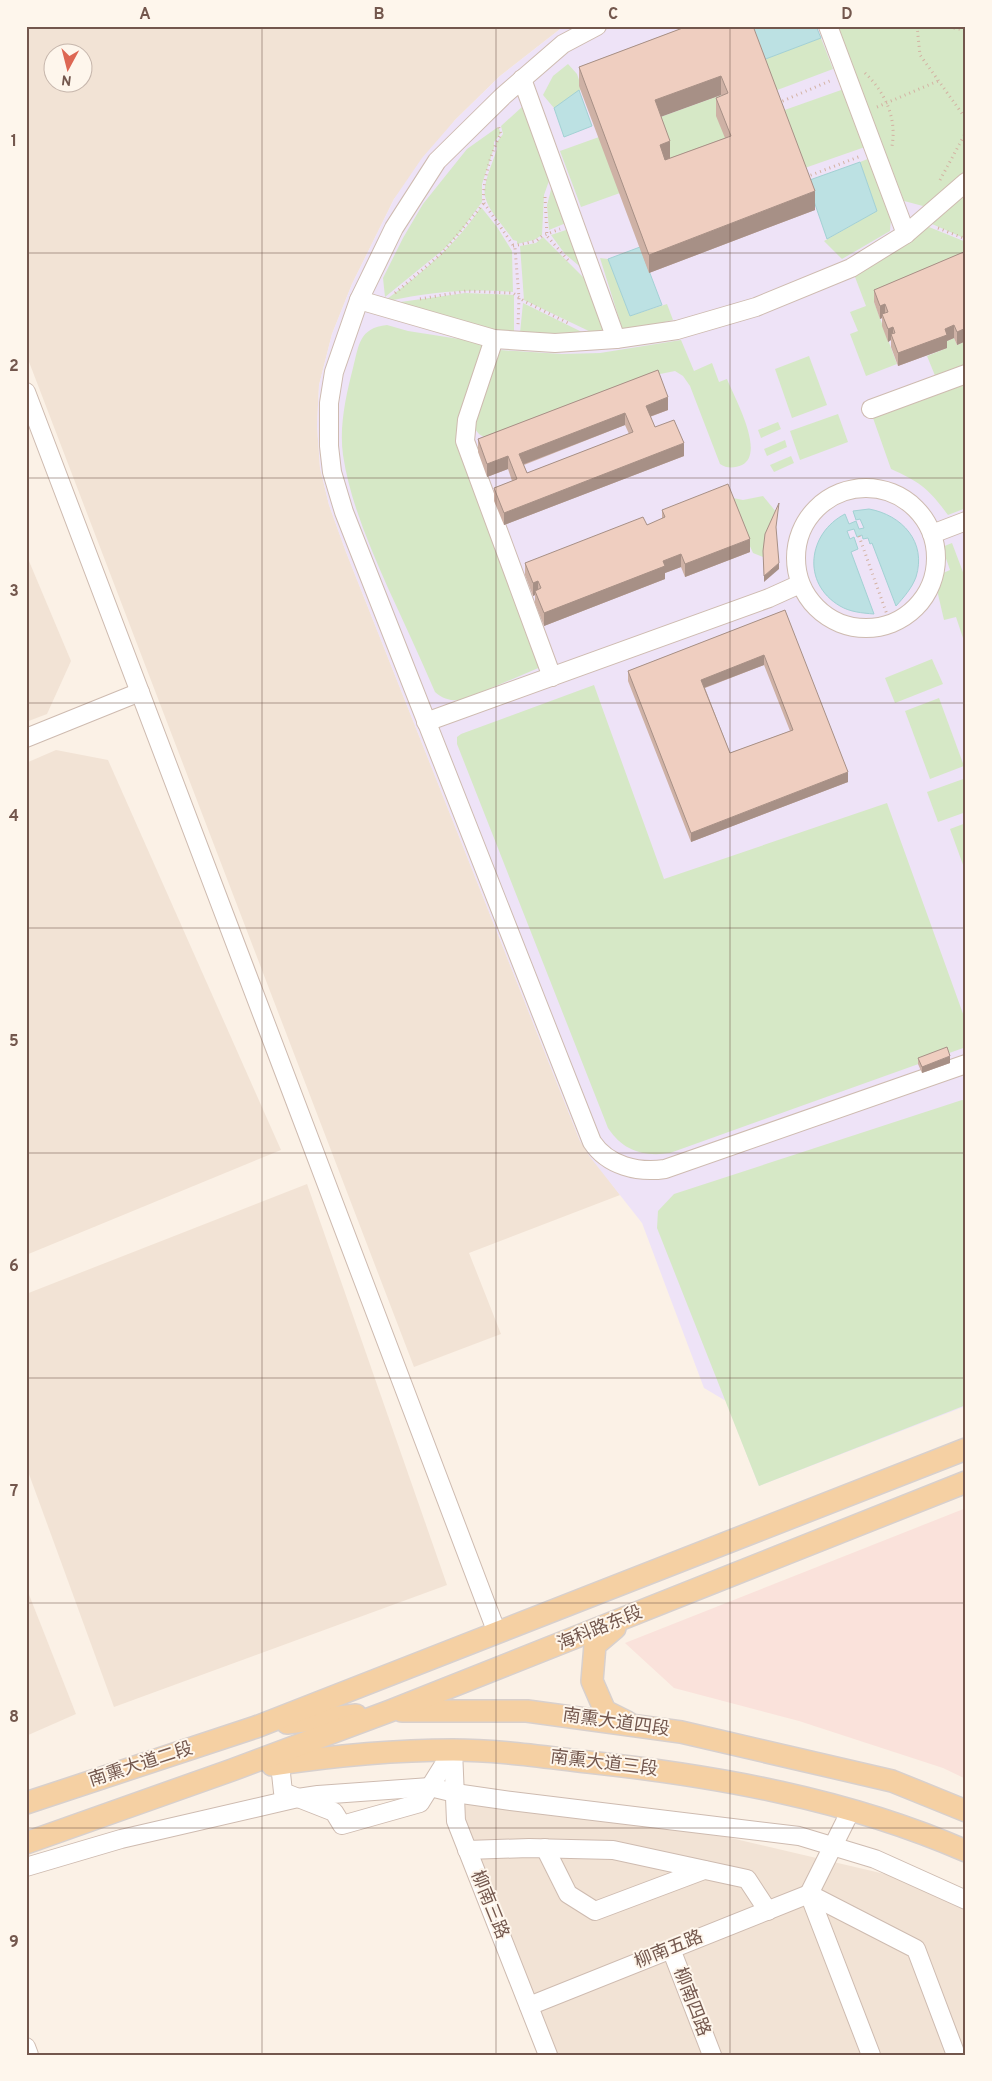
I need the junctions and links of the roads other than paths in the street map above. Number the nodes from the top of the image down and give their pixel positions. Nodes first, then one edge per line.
1 (597, 26) edge
2 (828, 26) edge
3 (522, 79) junction
4 (966, 182) edge
5 (906, 234) junction
6 (359, 300) junction
7 (494, 339) junction
8 (616, 339) junction
9 (966, 374) edge
10 (26, 392) edge
11 (871, 408) dead end
12 (966, 521) edge
13 (932, 534) junction
14 (800, 584) junction
15 (552, 677) junction
16 (140, 692) junction
17 (426, 722) junction
18 (26, 738) edge
19 (966, 1064) edge
20 (966, 1449) edge
21 (966, 1482) edge
22 (626, 1619) junction
23 (497, 1633) junction
24 (390, 1711) junction
25 (634, 1726) junction
26 (256, 1727) junction
27 (454, 1750) junction
28 (280, 1764) junction
29 (232, 1770) junction
30 (430, 1787) junction
31 (455, 1793) junction
32 (298, 1798) junction
33 (26, 1803) edge
34 (851, 1810) junction
35 (966, 1811) edge
36 (26, 1843) edge
37 (833, 1846) junction
38 (545, 1848) junction
39 (467, 1850) junction
40 (966, 1851) edge
41 (26, 1867) edge
42 (704, 1870) junction
43 (809, 1894) junction
44 (966, 1900) edge
45 (768, 1911) junction
46 (671, 1949) junction
47 (529, 2006) junction
48 (26, 2047) edge
49 (29, 2055) edge
50 (548, 2055) edge
51 (712, 2055) edge
52 (871, 2055) edge
53 (956, 2055) edge

1 - 3 street
2 - 5 street
3 - 6 street
3 - 8 street
4 - 5 street
5 - 8 street
6 - 7 street
6 - 17 street
7 - 8 street
7 - 15 street
9 - 11 street
10 - 16 street
12 - 13 street
13 - 14 street
13 - 14 street
14 - 15 street
15 - 17 street
16 - 18 street
16 - 23 street
17 - 19 street
20 - 23 main road, 海科路东段
21 - 22 main road, 海科路东段
22 - 24 main road, 海科路东段
22 - 25 main road
23 - 26 main road, 海科路东段
24 - 25 main road, 南熏大道四段
24 - 26 main road, 南熏大道四段
24 - 29 main road, 海科路东段
25 - 35 main road, 南熏大道四段
26 - 33 main road, 南熏大道二段
27 - 28 main road, 南熏大道三段
27 - 30 street
27 - 31 street, 柳南三路
27 - 34 main road, 南熏大道三段
28 - 29 main road, 南熏大道三段
28 - 32 street
29 - 36 main road, 南熏大道二段
30 - 31 street
30 - 32 street
30 - 32 street
31 - 37 street
31 - 39 street, 柳南三路
32 - 41 street
34 - 37 street
34 - 40 main road, 南熏大道三段
37 - 43 street
37 - 44 street
38 - 39 street
38 - 42 street
38 - 42 street
39 - 47 street, 柳南三路
42 - 45 street
43 - 45 street, 柳南五路
43 - 52 street
43 - 53 street
45 - 46 street, 柳南五路
46 - 47 street, 柳南五路
46 - 51 street, 柳南四路
47 - 50 street, 柳南三路
48 - 49 street

